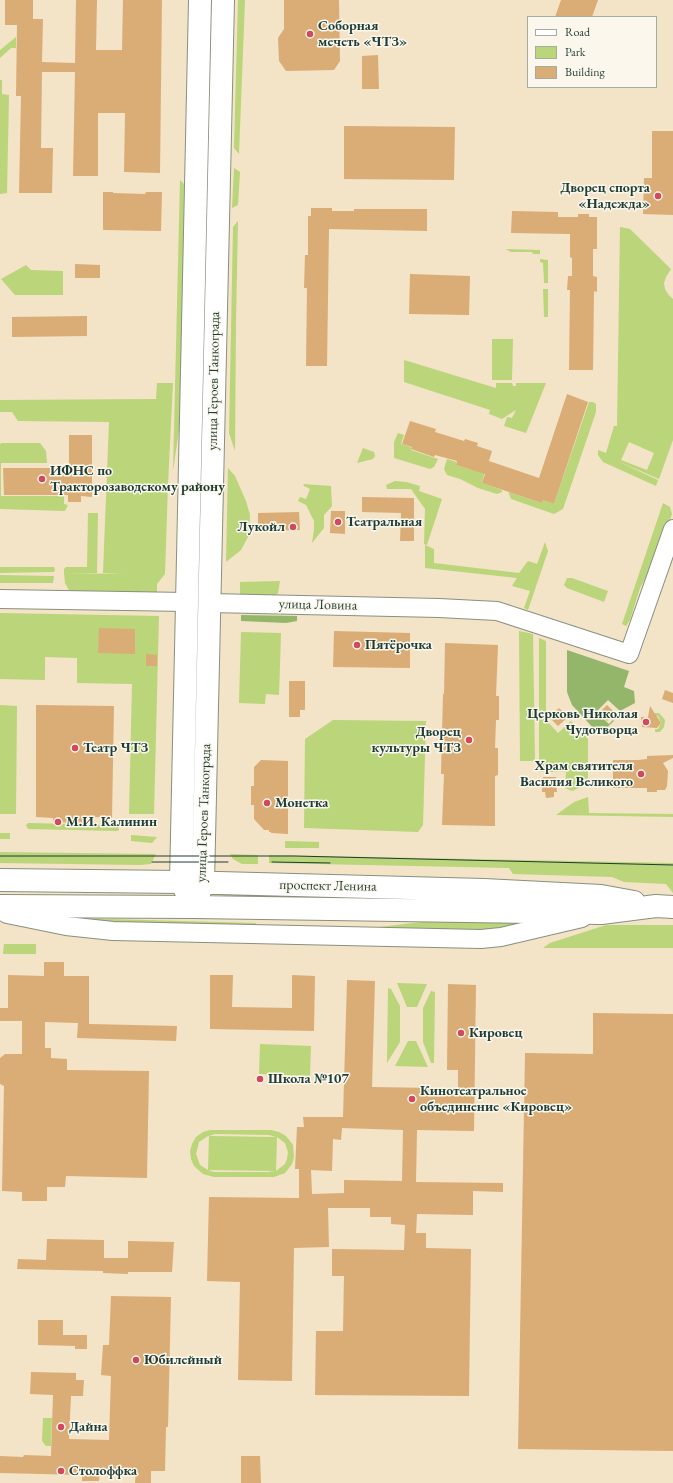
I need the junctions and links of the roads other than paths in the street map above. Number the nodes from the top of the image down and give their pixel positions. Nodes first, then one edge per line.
1 (200, 0) edge
2 (223, 0) edge
3 (673, 530) edge
4 (0, 599) edge
5 (187, 602) junction
6 (210, 603) junction
7 (0, 880) edge
8 (182, 882) junction
9 (203, 883) junction
10 (0, 906) edge
11 (664, 906) edge
12 (194, 907) junction
13 (0, 910) edge
14 (601, 913) junction

1 - 5 main road, улица Героев Танкограда
2 - 6 main road, улица Героев Танкограда
3 - 6 street, улица Ловина
4 - 5 street, улица Ловина
5 - 6 main road, улица Ловина
5 - 8 main road, улица Героев Танкограда
6 - 9 main road, улица Героев Танкограда
7 - 8 main road, проспект Ленина
8 - 9 main road, проспект Ленина
8 - 12 main road, улица Героев Танкограда
9 - 11 main road, проспект Ленина
9 - 12 main road, улица Героев Танкограда
10 - 12 main road, проспект Ленина
11 - 14 main road, проспект Ленина
12 - 14 main road, проспект Ленина
13 - 14 street

